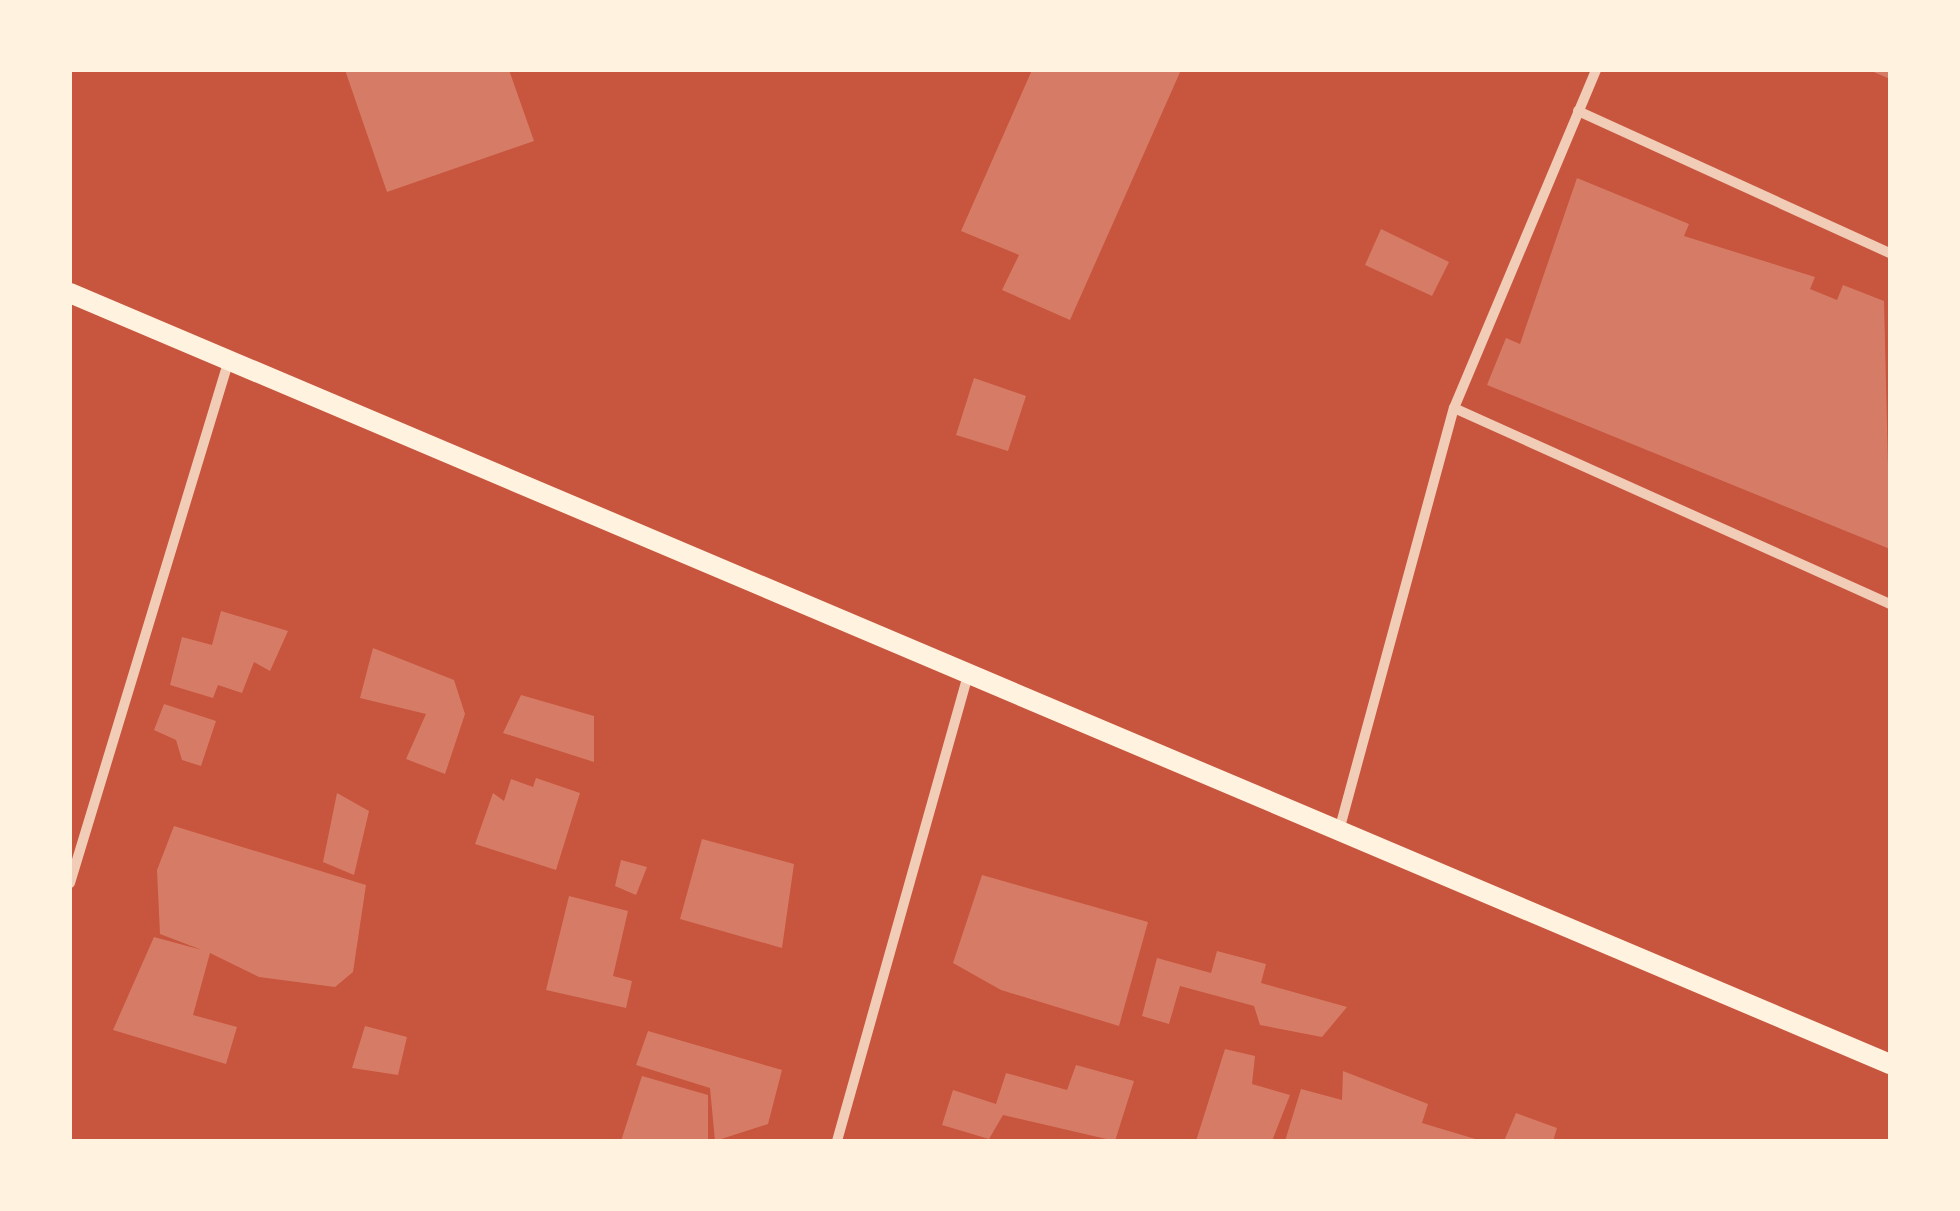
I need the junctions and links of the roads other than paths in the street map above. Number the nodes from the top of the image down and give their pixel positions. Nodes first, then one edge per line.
1 (1596, 70) edge
2 (1578, 111) junction
3 (1890, 253) edge
4 (70, 294) edge
5 (228, 363) junction
6 (1454, 408) junction
7 (1890, 604) edge
8 (970, 667) junction
9 (1340, 827) junction
10 (70, 883) edge
11 (1890, 1064) edge
12 (837, 1141) edge

1 - 2 street
2 - 3 street
2 - 6 street
4 - 5 main road
5 - 8 main road
5 - 10 street
6 - 7 street
6 - 9 street
8 - 9 main road
8 - 12 street
9 - 11 main road

